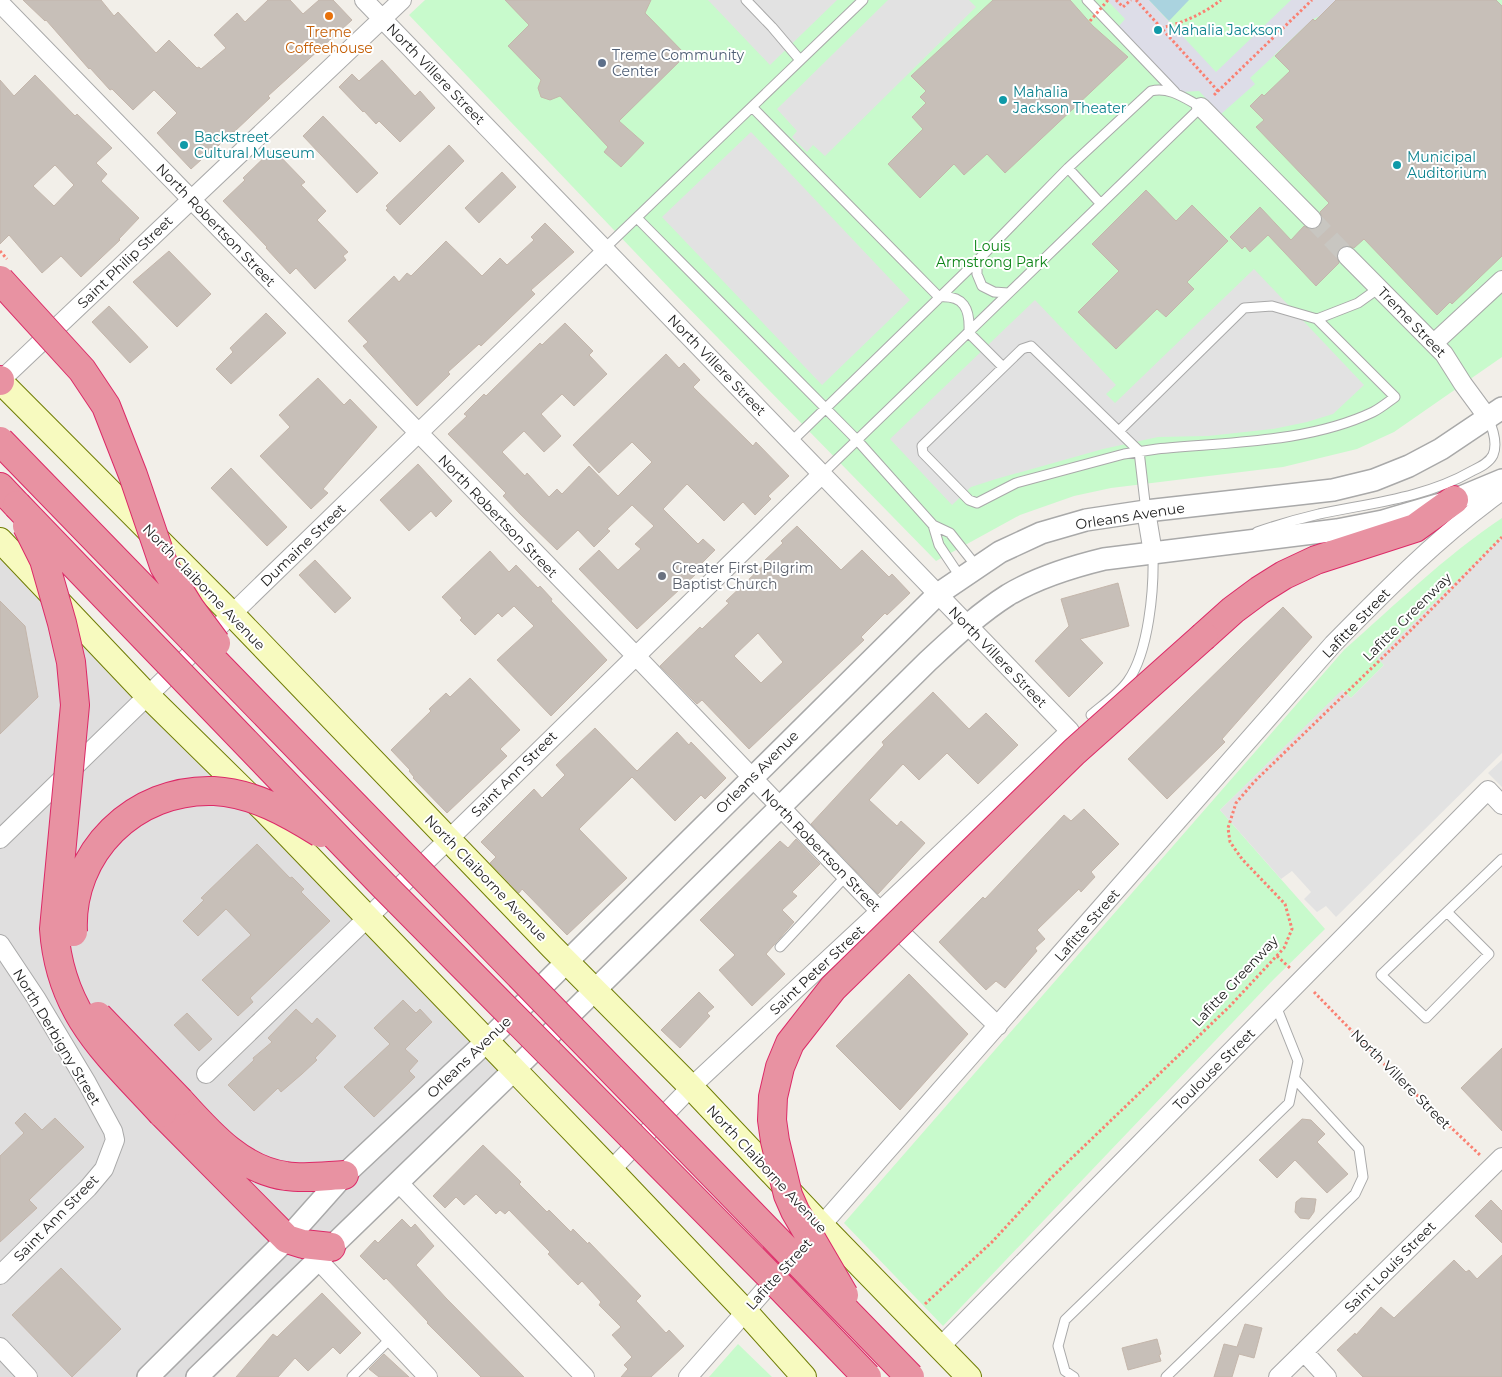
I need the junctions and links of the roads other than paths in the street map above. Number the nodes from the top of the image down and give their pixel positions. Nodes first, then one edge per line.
1 (364, 0) edge
2 (402, 0) edge
3 (746, 0) edge
4 (863, 0) edge
5 (1087, 0) edge
6 (0, 3) edge
7 (383, 20) junction
8 (800, 60) junction
9 (1178, 95) junction
10 (752, 107) junction
11 (1201, 107) junction
12 (1068, 168) junction
13 (191, 199) junction
14 (1100, 203) junction
15 (636, 218) junction
16 (1312, 220) tunnel mouth
17 (605, 250) junction
18 (1347, 256) tunnel mouth
19 (977, 261) junction
20 (0, 280) edge
21 (1502, 280) edge
22 (1379, 288) junction
23 (1008, 293) junction
24 (940, 298) junction
25 (1317, 320) junction
26 (968, 331) junction
27 (1434, 343) junction
28 (1004, 367) junction
29 (0, 381) edge
30 (825, 408) junction
31 (1495, 413) edge
32 (1119, 431) junction
33 (418, 434) junction
34 (856, 440) junction
35 (0, 441) edge
36 (791, 442) junction
37 (1139, 452) junction
38 (822, 474) junction
39 (1502, 480) edge
40 (1502, 491) edge
41 (8, 496) edge
42 (1454, 500) junction
43 (1146, 511) junction
44 (933, 525) junction
45 (0, 540) edge
46 (1221, 544) junction
47 (1153, 553) junction
48 (969, 572) junction
49 (938, 594) junction
50 (232, 614) junction
51 (968, 625) junction
52 (635, 656) junction
53 (148, 696) junction
54 (1092, 714) dead end
55 (275, 723) junction
56 (1070, 731) joint
57 (752, 777) junction
58 (1502, 805) edge
59 (780, 807) junction
60 (0, 839) edge
61 (449, 840) junction
62 (1502, 859) edge
63 (846, 876) junction
64 (384, 886) junction
65 (880, 911) junction
66 (1447, 912) junction
67 (367, 918) junction
68 (0, 944) edge
69 (780, 948) dead end
70 (566, 961) junction
71 (595, 990) junction
72 (1276, 1006) junction
73 (998, 1026) junction
74 (486, 1042) junction
75 (514, 1070) junction
76 (206, 1074) dead end
77 (1295, 1079) junction
78 (691, 1087) junction
79 (171, 1107) junction
80 (113, 1130) joint
81 (1499, 1166) edge
82 (611, 1170) junction
83 (344, 1175) junction
84 (398, 1182) junction
85 (822, 1226) junction
86 (287, 1239) junction
87 (324, 1253) junction
88 (0, 1275) edge
89 (745, 1311) junction
90 (865, 1330) junction
91 (391, 1338) junction
92 (0, 1348) edge
93 (939, 1348) junction
94 (1304, 1352) junction
95 (28, 1377) edge
96 (148, 1377) edge
97 (197, 1377) edge
98 (352, 1377) edge
99 (428, 1377) edge
100 (585, 1377) edge
101 (688, 1377) edge
102 (804, 1377) edge
103 (867, 1377) edge
104 (910, 1377) edge
105 (969, 1377) edge
106 (1074, 1377) edge
107 (1166, 1377) edge
108 (1278, 1377) edge
109 (1327, 1377) edge

1 - 7 street, North Villere Street
2 - 7 street, Saint Philip Street
3 - 8 lane
4 - 8 lane
5 - 9 lane
6 - 13 street, North Robertson Street
7 - 13 street, Saint Philip Street
7 - 17 street, North Villere Street
8 - 10 lane
9 - 11 lane
9 - 12 lane
10 - 15 lane
10 - 24 lane
11 - 14 lane
11 - 16 street
12 - 14 lane
12 - 19 lane
13 - 29 street, Saint Philip Street
13 - 33 street, North Robertson Street
14 - 23 lane
15 - 17 lane
15 - 30 lane
17 - 33 street, Dumaine Street
17 - 36 street, North Villere Street
18 - 22 street, Treme Street
19 - 23 lane
19 - 24 lane
20 - 55 highway, bridge
21 - 27 street
22 - 25 lane
22 - 27 street, Treme Street
23 - 26 lane
24 - 26 lane
24 - 30 lane
25 - 32 lane
25 - 37 lane
26 - 28 lane
26 - 34 lane
27 - 31 street, Treme Street
28 - 32 lane
28 - 37 lane
29 - 50 main road, North Claiborne Avenue
30 - 34 lane
30 - 36 lane
31 - 43 street, Orleans Avenue
31 - 46 lane
32 - 37 lane
33 - 50 street, Dumaine Street
33 - 52 street, North Robertson Street
34 - 38 lane
34 - 44 lane
35 - 55 highway, bridge
36 - 38 street, North Villere Street
37 - 43 lane
38 - 49 street, North Villere Street
38 - 52 street, Saint Ann Street
39 - 42 street
40 - 73 street, Lafitte Street
41 - 64 highway, bridge
41 - 79 highway, bridge
42 - 46 street
42 - 90 highway, bridge
43 - 47 street
43 - 48 street, Orleans Avenue
44 - 48 lane
44 - 48 lane
45 - 53 main road
46 - 47 street
47 - 51 street
47 - 54 lane
48 - 49 street, Orleans Avenue
49 - 51 street, North Villere Street
49 - 57 street, Orleans Avenue
50 - 53 street, Dumaine Street
50 - 61 main road, North Claiborne Avenue
51 - 56 street, North Villere Street
51 - 59 street
52 - 57 street, North Robertson Street
52 - 61 street, Saint Ann Street
53 - 60 street, Dumaine Street
53 - 67 main road
55 - 90 highway, bridge
56 - 65 street, Saint Peter Street
57 - 59 street, North Robertson Street
57 - 70 street, Orleans Avenue
58 - 72 street, Toulouse Street
59 - 63 street, North Robertson Street
59 - 71 street
61 - 67 street, Saint Ann Street
61 - 70 main road, North Claiborne Avenue
62 - 66 lane
63 - 65 street, North Robertson Street
63 - 69 lane
64 - 79 highway, bridge
64 - 103 highway, bridge
65 - 73 street, North Robertson Street
65 - 78 street, Saint Peter Street
66 - 66 lane
67 - 74 main road
67 - 76 street, Saint Ann Street
68 - 80 street, North Derbigny Street
70 - 71 main road, North Claiborne Avenue
70 - 74 street, Orleans Avenue
71 - 75 street
71 - 78 main road, North Claiborne Avenue
72 - 77 lane
72 - 93 street, Toulouse Street
73 - 85 street, Lafitte Street
74 - 75 main road
74 - 83 street, Orleans Avenue
75 - 82 main road
75 - 84 street
77 - 106 lane
77 - 107 lane
78 - 82 street, Saint Peter Street
78 - 85 main road, North Claiborne Avenue
79 - 83 highway
79 - 86 highway
80 - 88 street, Saint Ann Street
81 - 94 street, Saint Louis Street
82 - 89 main road
83 - 86 street, Orleans Avenue
84 - 87 street
84 - 100 street
85 - 89 street, Lafitte Street
85 - 93 main road, North Claiborne Avenue
86 - 87 highway
86 - 96 street, Orleans Avenue
87 - 91 street
87 - 97 street
89 - 101 street, Lafitte Street
89 - 102 main road
90 - 104 highway, bridge
91 - 98 lane
91 - 99 street
92 - 95 street
93 - 105 main road, North Claiborne Avenue
94 - 108 street, Saint Louis Street
94 - 109 street

